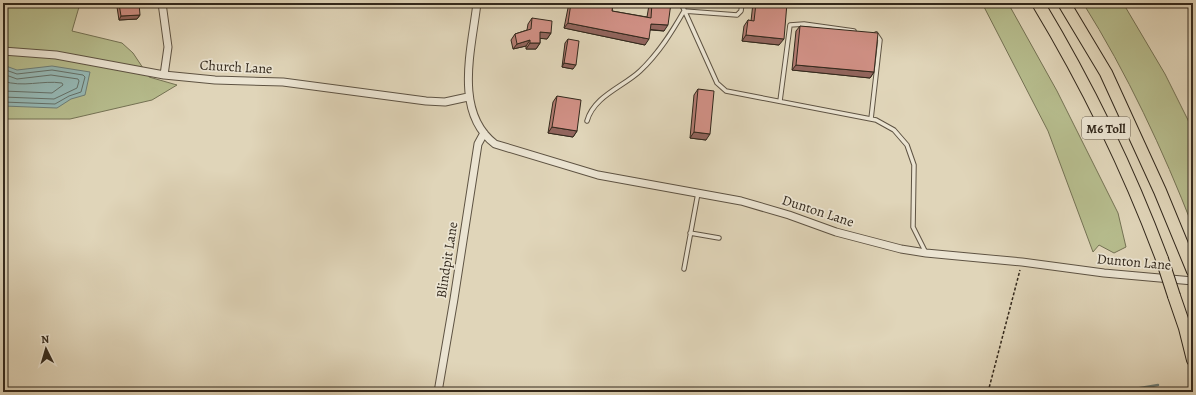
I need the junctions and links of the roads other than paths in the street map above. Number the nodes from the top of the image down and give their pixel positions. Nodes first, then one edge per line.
1 (162, 3) edge
2 (477, 3) edge
3 (679, 3) edge
4 (742, 3) edge
5 (1038, 3) edge
6 (1064, 3) edge
7 (684, 11) junction
8 (862, 32) edge
9 (870, 33) edge
10 (3, 51) edge
11 (164, 75) junction
12 (468, 97) junction
13 (780, 101) junction
14 (871, 119) junction
15 (587, 120) dead end
16 (484, 133) junction
17 (698, 193) junction
18 (690, 233) junction
19 (719, 238) dead end
20 (926, 253) junction
21 (684, 269) dead end
22 (1193, 271) edge
23 (1193, 280) edge
24 (1193, 360) edge
25 (438, 392) edge

1 - 11 street
2 - 12 street, Dunton Lane
3 - 7 lane
4 - 7 lane
5 - 24 highway, M6 Toll, bridge
6 - 22 highway, M6 Toll
7 - 13 lane
7 - 15 lane
8 - 13 lane
9 - 14 lane
10 - 11 street, Church Lane
11 - 12 street, Church Lane
12 - 16 street, Dunton Lane
13 - 14 lane
14 - 20 lane
16 - 17 street, Dunton Lane
16 - 25 street, Blindpit Lane
17 - 18 lane
17 - 20 street, Dunton Lane
18 - 19 lane
18 - 21 lane
20 - 23 street, Dunton Lane

